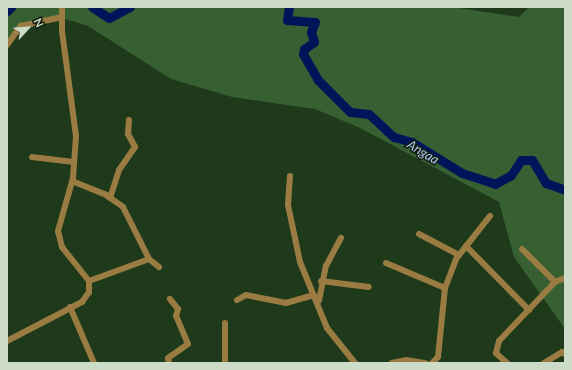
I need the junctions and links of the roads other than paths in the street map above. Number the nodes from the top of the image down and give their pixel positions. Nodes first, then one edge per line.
1 (62, 7) edge
2 (62, 18) junction
3 (7, 45) edge
4 (129, 120) dead end
5 (32, 157) dead end
6 (74, 162) junction
7 (290, 176) dead end
8 (72, 181) junction
9 (110, 198) junction
10 (490, 216) dead end
11 (419, 234) dead end
12 (341, 238) dead end
13 (466, 246) junction
14 (522, 249) dead end
15 (459, 255) junction
16 (149, 259) junction
17 (386, 263) dead end
18 (159, 267) dead end
19 (565, 278) edge
20 (88, 281) junction
21 (321, 281) junction
22 (556, 282) junction
23 (369, 287) dead end
24 (445, 288) junction
25 (314, 295) junction
26 (170, 299) dead end
27 (237, 300) dead end
28 (319, 305) junction
29 (70, 307) junction
30 (528, 310) junction
31 (225, 324) dead end
32 (7, 341) edge
33 (564, 352) edge
34 (92, 362) edge
35 (169, 363) edge
36 (225, 363) edge
37 (356, 363) edge
38 (392, 363) edge
39 (426, 363) edge
40 (432, 363) edge
41 (507, 363) edge
42 (544, 363) edge

1 - 2 street
2 - 3 street
2 - 6 street
4 - 9 street
5 - 6 street
6 - 8 street
7 - 25 street
8 - 9 street
8 - 20 street
9 - 16 street
10 - 13 street
11 - 15 street
12 - 21 street
13 - 15 street
13 - 30 street
14 - 22 street
15 - 24 street
16 - 18 street
16 - 20 street
17 - 24 street
19 - 22 street
20 - 29 street
21 - 23 street
21 - 28 street
22 - 30 street
24 - 40 street
25 - 27 street
25 - 28 street
26 - 35 street
28 - 37 street
29 - 32 street
29 - 34 street
30 - 41 street
31 - 36 street
33 - 42 street
38 - 39 street

